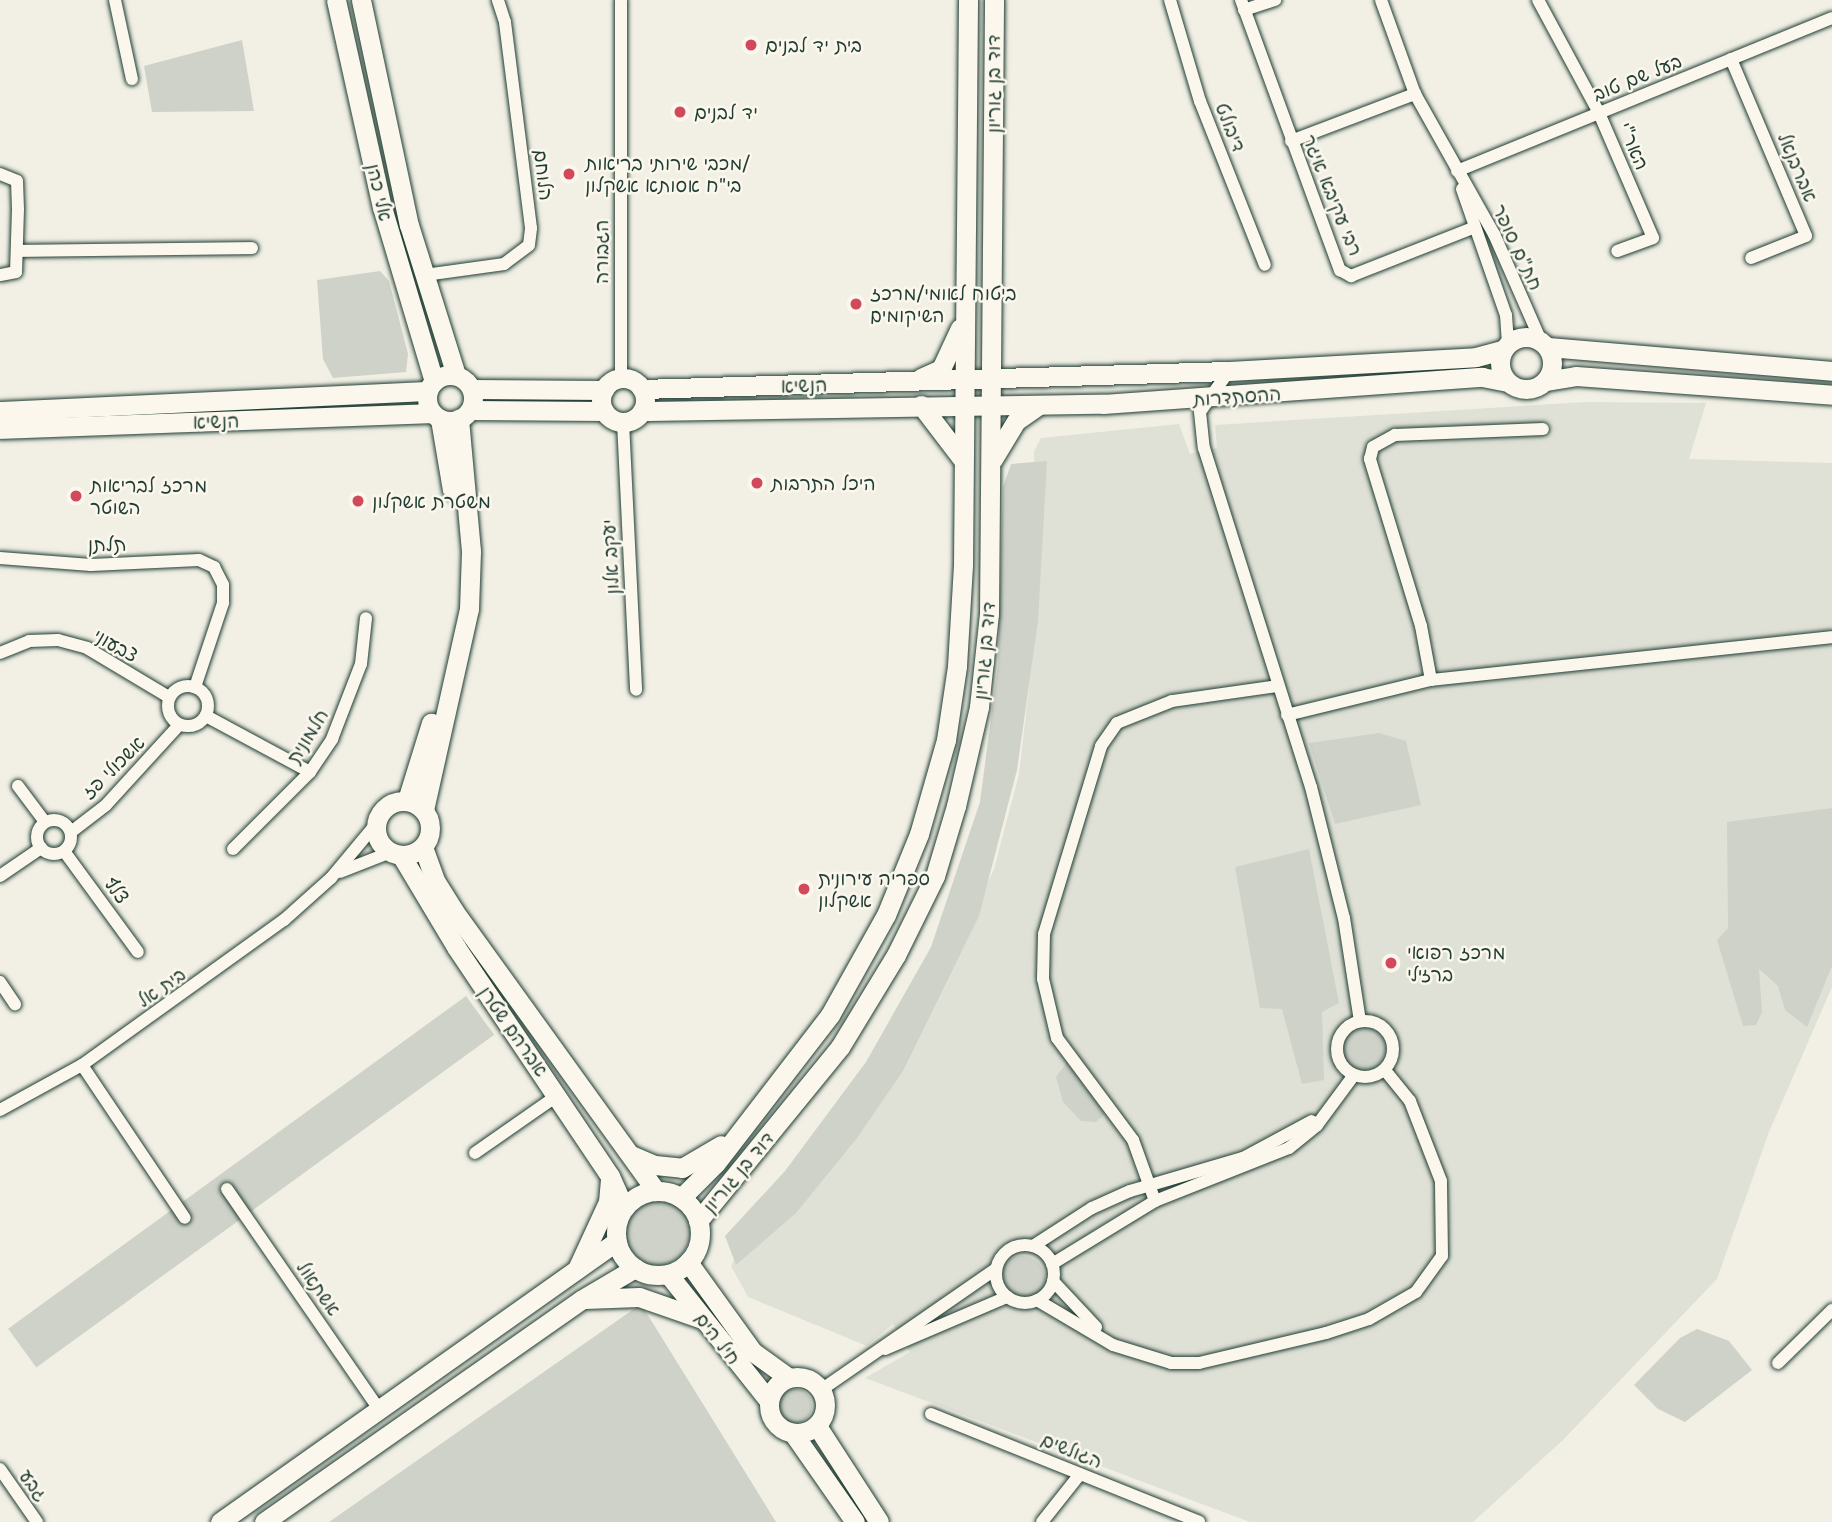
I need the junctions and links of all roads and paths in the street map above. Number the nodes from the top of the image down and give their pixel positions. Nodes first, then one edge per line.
1 (115, 0) edge
2 (337, 0) edge
3 (361, 0) edge
4 (498, 0) edge
5 (621, 0) edge
6 (968, 0) edge
7 (994, 0) edge
8 (1170, 0) edge
9 (1275, 0) edge
10 (1381, 0) edge
11 (1538, 0) edge
12 (1243, 5) edge
13 (1832, 18) edge
14 (1731, 59) junction
15 (132, 79) dead end
16 (1415, 94) junction
17 (1599, 113) junction
18 (1291, 141) junction
19 (1457, 172) junction
20 (0, 174) edge
21 (1473, 229) junction
22 (252, 248) dead end
23 (17, 251) junction
24 (1617, 251) dead end
25 (1751, 258) dead end
26 (1265, 265) dead end
27 (0, 275) edge
28 (425, 275) junction
29 (966, 312) junction
30 (992, 340) junction
31 (1544, 344) junction
32 (1506, 346) junction
33 (1229, 371) junction
34 (1832, 371) edge
35 (456, 375) junction
36 (992, 377) junction
37 (1028, 377) junction
38 (621, 378) junction
39 (965, 378) junction
40 (1545, 380) junction
41 (907, 382) junction
42 (1508, 382) junction
43 (431, 386) junction
44 (472, 389) junction
45 (642, 389) junction
46 (604, 390) junction
47 (1832, 395) edge
48 (1206, 399) junction
49 (964, 404) junction
50 (921, 405) junction
51 (991, 405) junction
52 (1039, 405) junction
53 (0, 411) edge
54 (604, 411) junction
55 (642, 411) junction
56 (450, 415) junction
57 (623, 422) junction
58 (0, 429) edge
59 (1543, 429) dead end
60 (963, 460) junction
61 (991, 463) junction
62 (0, 558) edge
63 (366, 618) dead end
64 (1832, 637) edge
65 (0, 653) edge
66 (1431, 680) junction
67 (1278, 686) junction
68 (195, 687) junction
69 (636, 690) dead end
70 (169, 697) junction
71 (1287, 715) junction
72 (206, 716) junction
73 (179, 725) junction
74 (310, 772) junction
75 (18, 786) dead end
76 (416, 805) junction
77 (45, 822) junction
78 (376, 824) junction
79 (71, 832) junction
80 (423, 847) junction
81 (41, 848) junction
82 (233, 849) dead end
83 (64, 850) junction
84 (396, 854) junction
85 (0, 876) edge
86 (331, 878) junction
87 (138, 952) dead end
88 (0, 982) edge
89 (15, 1004) dead end
90 (1360, 1021) junction
91 (82, 1065) junction
92 (1385, 1070) junction
93 (1354, 1075) junction
94 (558, 1095) junction
95 (1336, 1105) junction
96 (0, 1111) edge
97 (741, 1130) junction
98 (475, 1153) dead end
99 (628, 1153) junction
100 (610, 1175) junction
101 (1151, 1182) junction
102 (227, 1189) dead end
103 (656, 1191) junction
104 (681, 1198) junction
105 (1155, 1201) junction
106 (624, 1208) junction
107 (185, 1218) dead end
108 (698, 1220) junction
109 (617, 1241) junction
110 (1032, 1246) junction
111 (688, 1262) junction
112 (1052, 1264) junction
113 (635, 1268) junction
114 (577, 1269) junction
115 (996, 1269) junction
116 (668, 1274) junction
117 (1053, 1281) junction
118 (1007, 1297) junction
119 (581, 1300) junction
120 (1037, 1300) junction
121 (1832, 1310) edge
122 (706, 1321) junction
123 (1113, 1345) junction
124 (872, 1354) junction
125 (1778, 1363) dead end
126 (789, 1378) junction
127 (821, 1390) junction
128 (769, 1401) junction
129 (379, 1409) junction
130 (931, 1414) dead end
131 (817, 1426) junction
132 (793, 1433) junction
133 (0, 1469) edge
134 (1080, 1474) junction
135 (37, 1522) edge
136 (220, 1522) edge
137 (264, 1522) edge
138 (855, 1522) edge
139 (879, 1522) edge
140 (1042, 1522) edge
141 (1196, 1522) edge

1 - 15 street
2 - 43 street, אלי כהן
3 - 28 street, אלי כהן
4 - 28 street, הלוחם
5 - 38 street, הגבורה
6 - 29 street, דוד בן גוריון
7 - 30 street, דוד בן גוריון
8 - 26 street, דיבולט
9 - 12 street
10 - 16 street, חת"ם סופר
11 - 17 street, האר"י
12 - 18 street, רבי עקיבא איגר
13 - 14 street, בעל שם טוב
14 - 17 street, בעל שם טוב
14 - 25 street, אברבנאל
16 - 18 street
16 - 19 street, חת"ם סופר
17 - 19 street, בעל שם טוב
17 - 24 street, האר"י
18 - 21 street, רבי עקיבא איגר
19 - 21 street, חת"ם סופר
19 - 31 street, חת"ם סופר
20 - 23 street
21 - 32 street, חת"ם סופר
22 - 23 street
23 - 27 street
28 - 35 street, אלי כהן
29 - 39 street, דוד בן גוריון
29 - 41 street
30 - 36 street, דוד בן גוריון
30 - 37 street
31 - 32 street
31 - 34 street
31 - 40 street
32 - 33 street, ההסתדרות
32 - 42 street
33 - 37 street, ההסתדרות
33 - 48 street
35 - 43 street, הנשיא
35 - 44 street
36 - 37 street, ההסתדרות
36 - 39 street, ההסתדרות
36 - 51 street, דוד בן גוריון
38 - 45 street
38 - 46 street
39 - 41 street, הנשיא
39 - 49 street, דוד בן גוריון
40 - 42 street
40 - 47 street
41 - 45 street, הנשיא
42 - 48 street, ההסתדרות
43 - 53 street, הנשיא
43 - 56 street, אלי כהן
44 - 46 street
44 - 56 street
45 - 55 street
46 - 54 street
48 - 52 street, ההסתדרות
48 - 67 street
49 - 50 street, הנשיא
49 - 51 street, ההסתדרות
49 - 60 street, דוד בן גוריון
50 - 55 street, הנשיא
50 - 60 street
51 - 52 street, ההסתדרות
51 - 61 street, דוד בן גוריון
52 - 61 street
54 - 56 street, הנשיא
54 - 57 street
55 - 57 street
56 - 58 street, הנשיא
56 - 76 street
57 - 69 street, יעקב אלון
59 - 66 street
60 - 97 street, דוד בן גוריון
61 - 108 street, דוד בן גוריון
62 - 68 street, תלתן
63 - 74 street, חלמונית
64 - 66 street
65 - 70 street, צבעוני
66 - 71 street
67 - 71 street
67 - 101 street
68 - 70 street
68 - 72 street
70 - 73 street
71 - 90 street
72 - 73 street
72 - 74 street
73 - 79 street, אשכולי פז
74 - 82 street, חלמונית
75 - 77 street
76 - 78 street
76 - 80 street
77 - 79 street
77 - 81 street
78 - 84 street
78 - 86 street, בית אל
79 - 83 street
80 - 84 street
80 - 99 street, אברהם שטרן
81 - 83 street
81 - 85 street
83 - 87 street, צלף
84 - 86 street, בית אל
84 - 94 street, אברהם שטרן
86 - 91 street, בית אל
88 - 89 street
90 - 92 street
90 - 93 street
91 - 96 street, בית אל
91 - 107 street
92 - 93 street
92 - 123 street
93 - 95 street
94 - 98 street
94 - 100 street, אברהם שטרן
95 - 101 street
95 - 105 street
97 - 99 street
97 - 104 street, דוד בן גוריון
99 - 103 street, אברהם שטרן
100 - 106 street, אברהם שטרן
100 - 114 street
101 - 105 street
101 - 110 street
102 - 129 street, אשתאול
103 - 104 street
103 - 106 street
104 - 108 street
105 - 112 street
106 - 109 street
108 - 111 street
109 - 113 street
109 - 114 street
110 - 112 street
110 - 115 street
111 - 116 street
111 - 126 street, חיל הים
112 - 117 street
113 - 116 street
113 - 119 street
114 - 129 street
115 - 118 street
115 - 124 street
116 - 122 street, חיל הים
117 - 120 street
117 - 123 street
118 - 120 street
118 - 124 street
119 - 122 street
119 - 137 street
120 - 123 street
121 - 125 street
122 - 128 street, חיל הים
124 - 127 street
126 - 127 street
126 - 128 street
127 - 131 street
128 - 132 street
129 - 136 street
130 - 134 street, הגולשים
131 - 132 street
131 - 139 street
132 - 138 street
133 - 135 street, גבע
134 - 140 street
134 - 141 street, הגולשים

